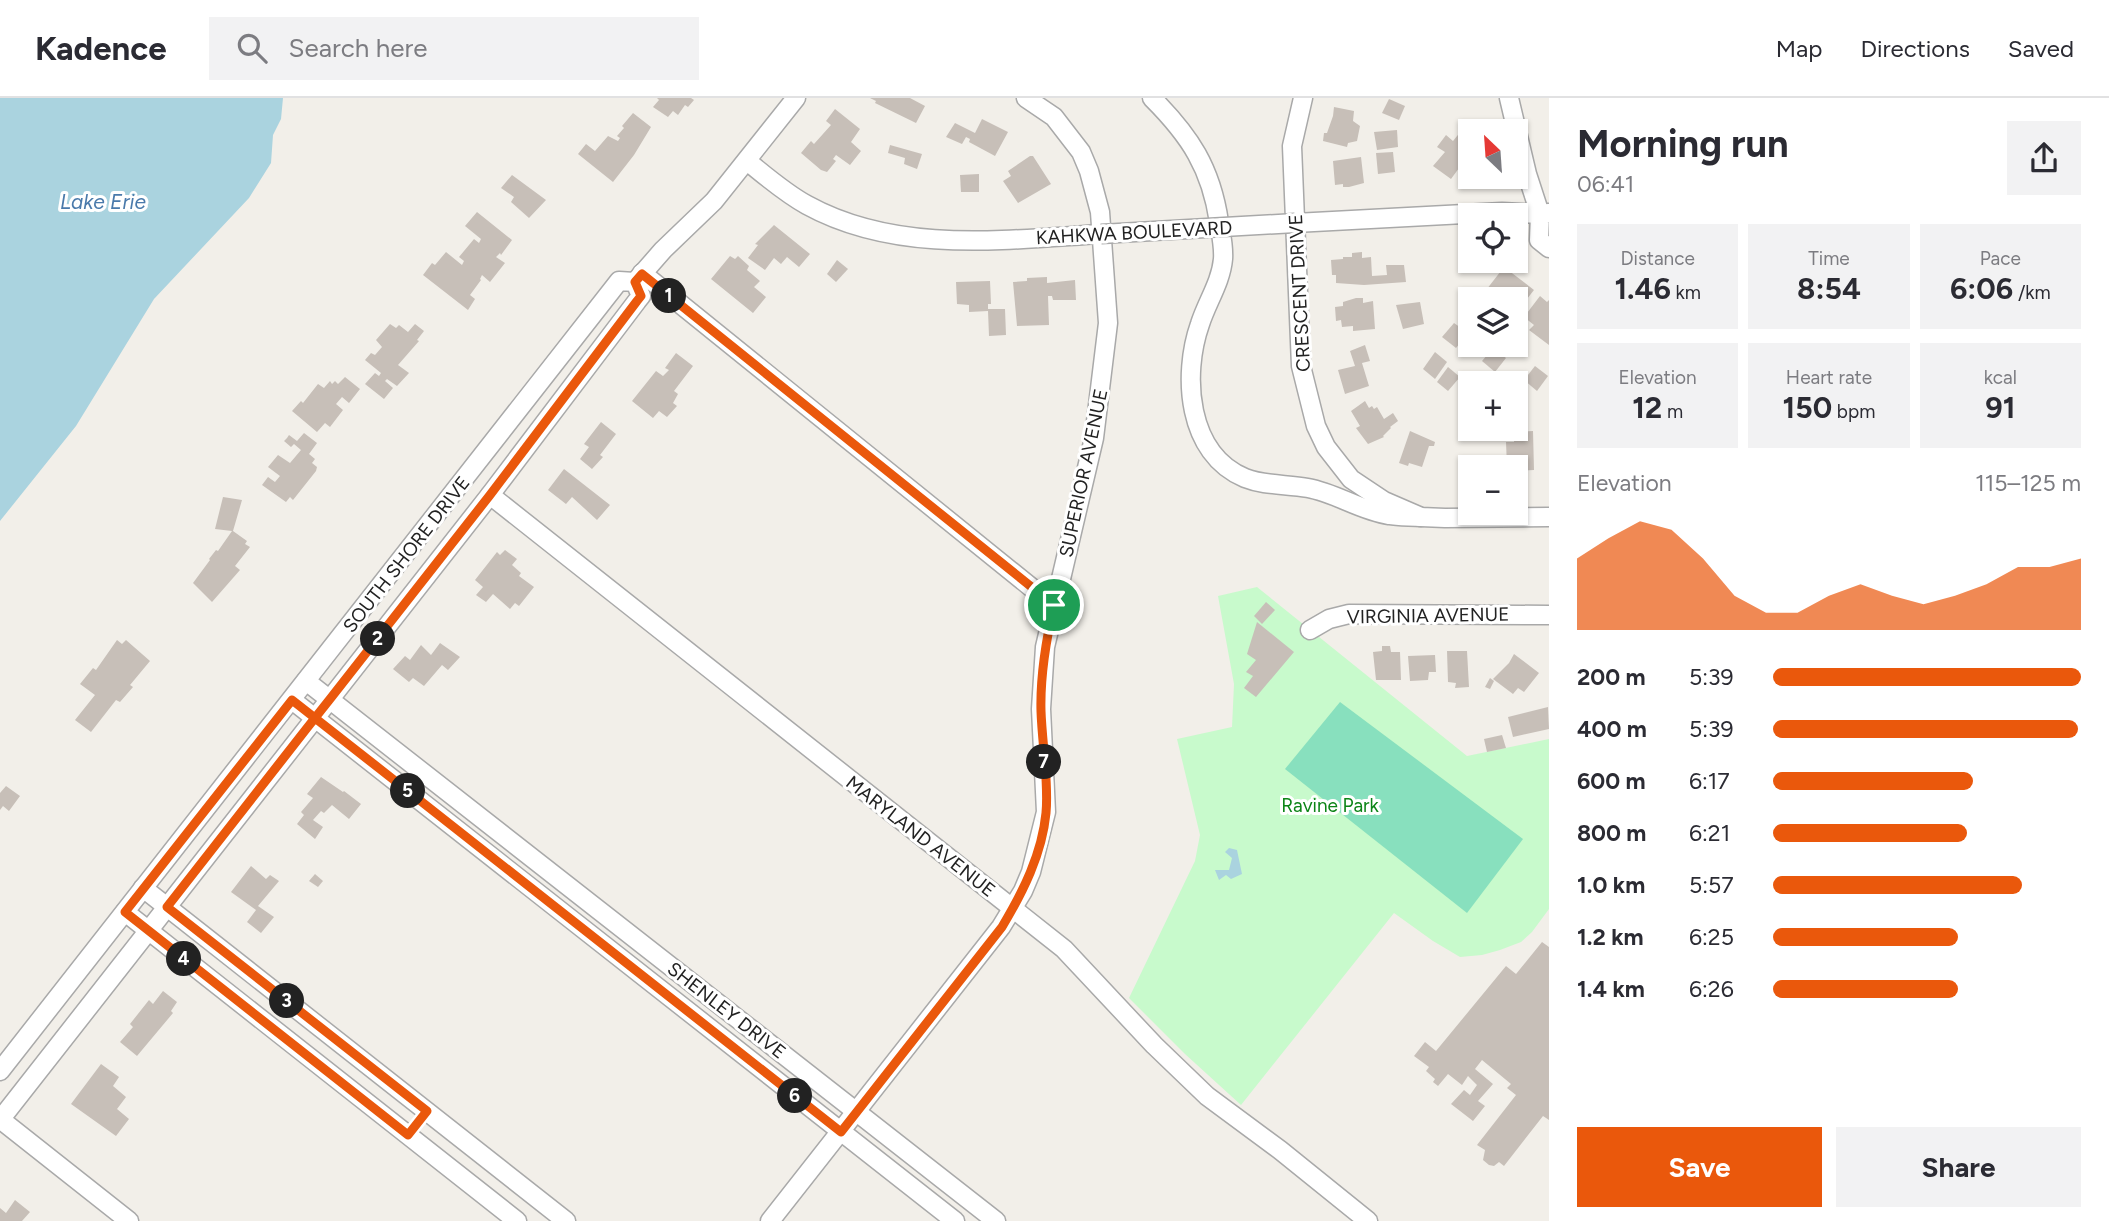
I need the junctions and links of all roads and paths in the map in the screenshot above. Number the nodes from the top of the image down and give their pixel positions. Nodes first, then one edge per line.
1 (796, 98) edge
2 (1026, 98) edge
3 (1152, 98) edge
4 (1303, 98) edge
5 (1509, 98) edge
6 (747, 161) junction
7 (1545, 214) edge
8 (1295, 223) junction
9 (1101, 234) junction
10 (1549, 248) edge
11 (639, 278) junction
12 (490, 495) junction
13 (1421, 517) junction
14 (1549, 517) edge
15 (1054, 605) junction
16 (1549, 615) edge
17 (1310, 630) dead end
18 (306, 681) junction
19 (330, 699) junction
20 (292, 700) junction
21 (315, 718) junction
22 (143, 888) junction
23 (591, 904) junction
24 (167, 907) junction
25 (1013, 909) junction
26 (125, 912) junction
27 (576, 923) junction
28 (148, 931) junction
29 (0, 1071) edge
30 (427, 1111) junction
31 (856, 1111) junction
32 (0, 1119) edge
33 (841, 1132) junction
34 (408, 1135) junction
35 (129, 1221) edge
36 (517, 1221) edge
37 (566, 1221) edge
38 (770, 1221) edge
39 (955, 1221) edge
40 (996, 1221) edge
41 (1368, 1221) edge

1 - 6 street, SOUTH SHORE DRIVE
2 - 9 street, SUPERIOR AVENUE
3 - 13 street
4 - 8 street, CRESCENT DRIVE
5 - 7 street
6 - 9 street, KAHKWA BOULEVARD
6 - 11 street, SOUTH SHORE DRIVE
7 - 8 street, KAHKWA BOULEVARD
7 - 10 street
8 - 9 street, KAHKWA BOULEVARD, bridge
8 - 13 street, CRESCENT DRIVE
9 - 15 street, SUPERIOR AVENUE
11 - 12 street, SOUTH SHORE DRIVE
11 - 15 street
11 - 18 street, SOUTH SHORE DRIVE
12 - 19 street, SOUTH SHORE DRIVE
12 - 25 street, MARYLAND AVENUE
13 - 14 street, CRESCENT DRIVE
15 - 25 street, SUPERIOR AVENUE
16 - 17 street, VIRGINIA AVENUE
18 - 19 street, SHENLEY DRIVE
18 - 20 street, SOUTH SHORE DRIVE
19 - 21 street, SOUTH SHORE DRIVE
19 - 23 street, SHENLEY DRIVE
20 - 21 street, SHENLEY DRIVE
20 - 22 street, SOUTH SHORE DRIVE
21 - 24 street, SOUTH SHORE DRIVE
21 - 27 street, SHENLEY DRIVE
22 - 24 street
22 - 26 street, SOUTH SHORE DRIVE
23 - 27 street
23 - 31 street, SHENLEY DRIVE
24 - 28 street, SOUTH SHORE DRIVE
24 - 30 street
25 - 31 street, SUPERIOR AVENUE
25 - 41 street, MARYLAND AVENUE
26 - 28 street
26 - 29 street, SOUTH SHORE DRIVE
27 - 33 street, SHENLEY DRIVE
28 - 32 street, SOUTH SHORE DRIVE
28 - 34 street
30 - 34 street
30 - 37 street
31 - 33 street, SUPERIOR AVENUE
31 - 40 street, SHENLEY DRIVE
32 - 35 street
33 - 38 street, SUPERIOR AVENUE
33 - 39 street, SHENLEY DRIVE
34 - 36 street

